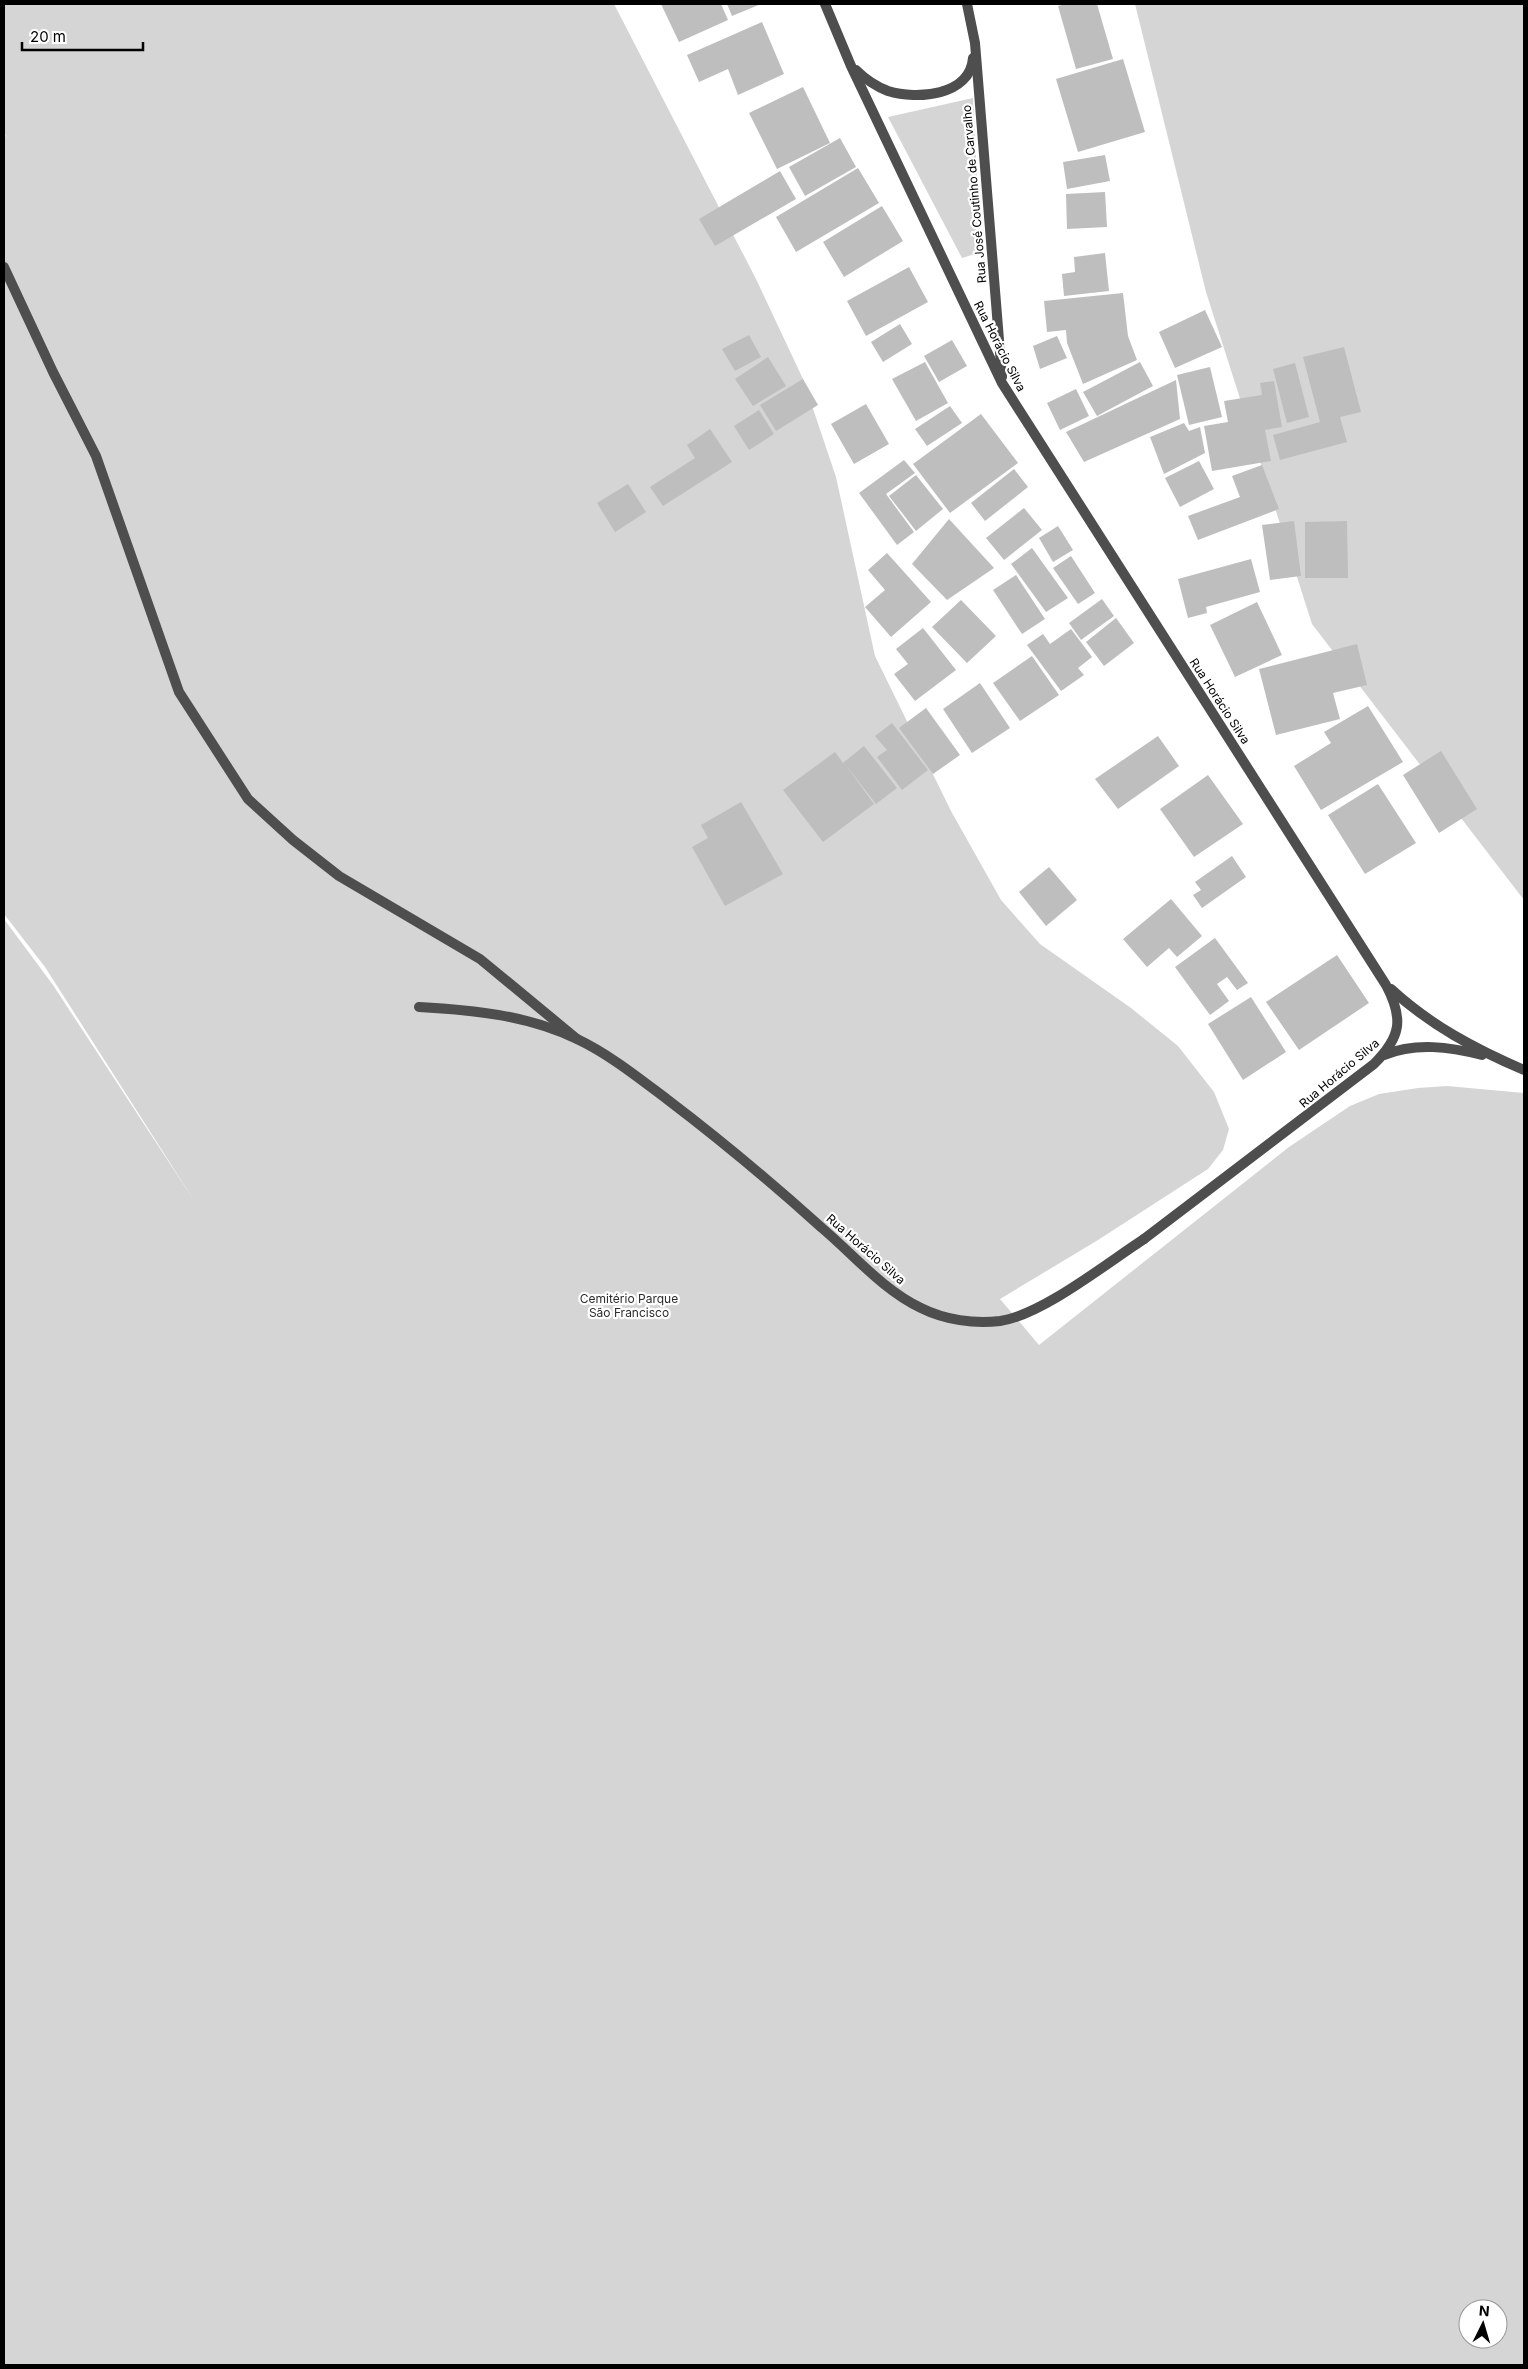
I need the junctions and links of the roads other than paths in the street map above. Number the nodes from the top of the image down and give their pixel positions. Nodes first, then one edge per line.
1 (825, 4) edge
2 (967, 4) edge
3 (975, 44) junction
4 (851, 66) junction
5 (4, 267) edge
6 (1002, 383) junction
7 (1386, 985) junction
8 (419, 1007) dead end
9 (577, 1039) junction
10 (1383, 1055) junction
11 (1512, 1064) junction
12 (1524, 1070) edge

1 - 4 street, Rua Horácio Silva
2 - 3 street, Rua José Coutinho de Carvalho
3 - 4 street
3 - 6 street, Rua José Coutinho de Carvalho
4 - 6 street, Rua Horácio Silva
5 - 9 street
6 - 7 street, Rua Horácio Silva
7 - 10 street, Rua Horácio Silva
7 - 11 street
8 - 9 street, Rua Horácio Silva
9 - 10 street, Rua Horácio Silva
10 - 11 street
11 - 12 street

